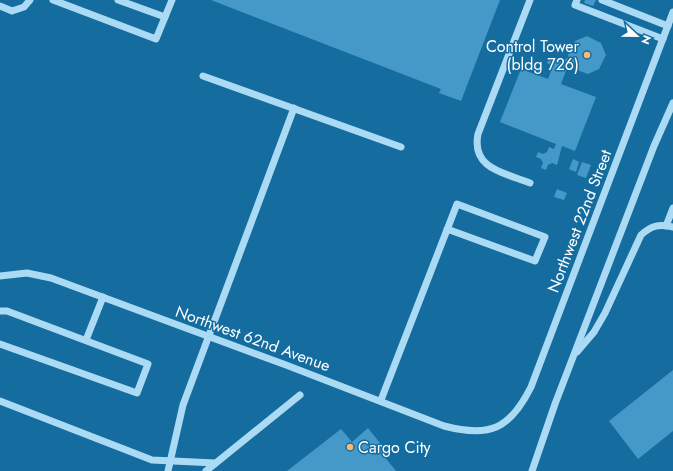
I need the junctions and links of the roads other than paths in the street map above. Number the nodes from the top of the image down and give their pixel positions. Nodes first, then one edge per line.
1 (30, 0) edge
2 (53, 0) edge
3 (118, 0) edge
4 (172, 0) edge
5 (530, 0) edge
6 (577, 0) edge
7 (602, 0) edge
8 (1, 8) edge
9 (673, 12) edge
10 (165, 17) junction
11 (668, 26) junction
12 (663, 39) junction
13 (203, 76) dead end
14 (673, 103) edge
15 (294, 108) junction
16 (401, 147) dead end
17 (530, 183) dead end
18 (673, 208) edge
19 (670, 226) edge
20 (447, 229) junction
21 (0, 276) edge
22 (103, 296) junction
23 (0, 311) edge
24 (209, 336) junction
25 (86, 340) junction
26 (0, 344) edge
27 (573, 357) junction
28 (300, 395) dead end
29 (381, 400) junction
30 (0, 401) edge
31 (495, 429) joint
32 (170, 461) junction
33 (215, 463) junction
34 (168, 471) edge
35 (206, 471) edge
36 (532, 471) edge

1 - 8 street
2 - 10 street
3 - 10 street
4 - 10 street
5 - 17 street
6 - 12 street
7 - 11 street
9 - 11 street, Northwest 22nd Street
11 - 12 street, Northwest 22nd Street
12 - 31 street, Northwest 22nd Street
13 - 15 street
14 - 27 street
15 - 16 street
15 - 24 street
18 - 19 street
19 - 27 street
20 - 20 street
20 - 29 street
21 - 22 street, Northwest 62nd Avenue
22 - 24 street, Northwest 62nd Avenue
22 - 25 street
23 - 25 street
24 - 29 street, Northwest 62nd Avenue
24 - 32 street
25 - 26 street
27 - 36 street
28 - 33 street
29 - 31 street, Northwest 62nd Avenue
30 - 32 street
32 - 33 street
32 - 34 street
33 - 35 street

